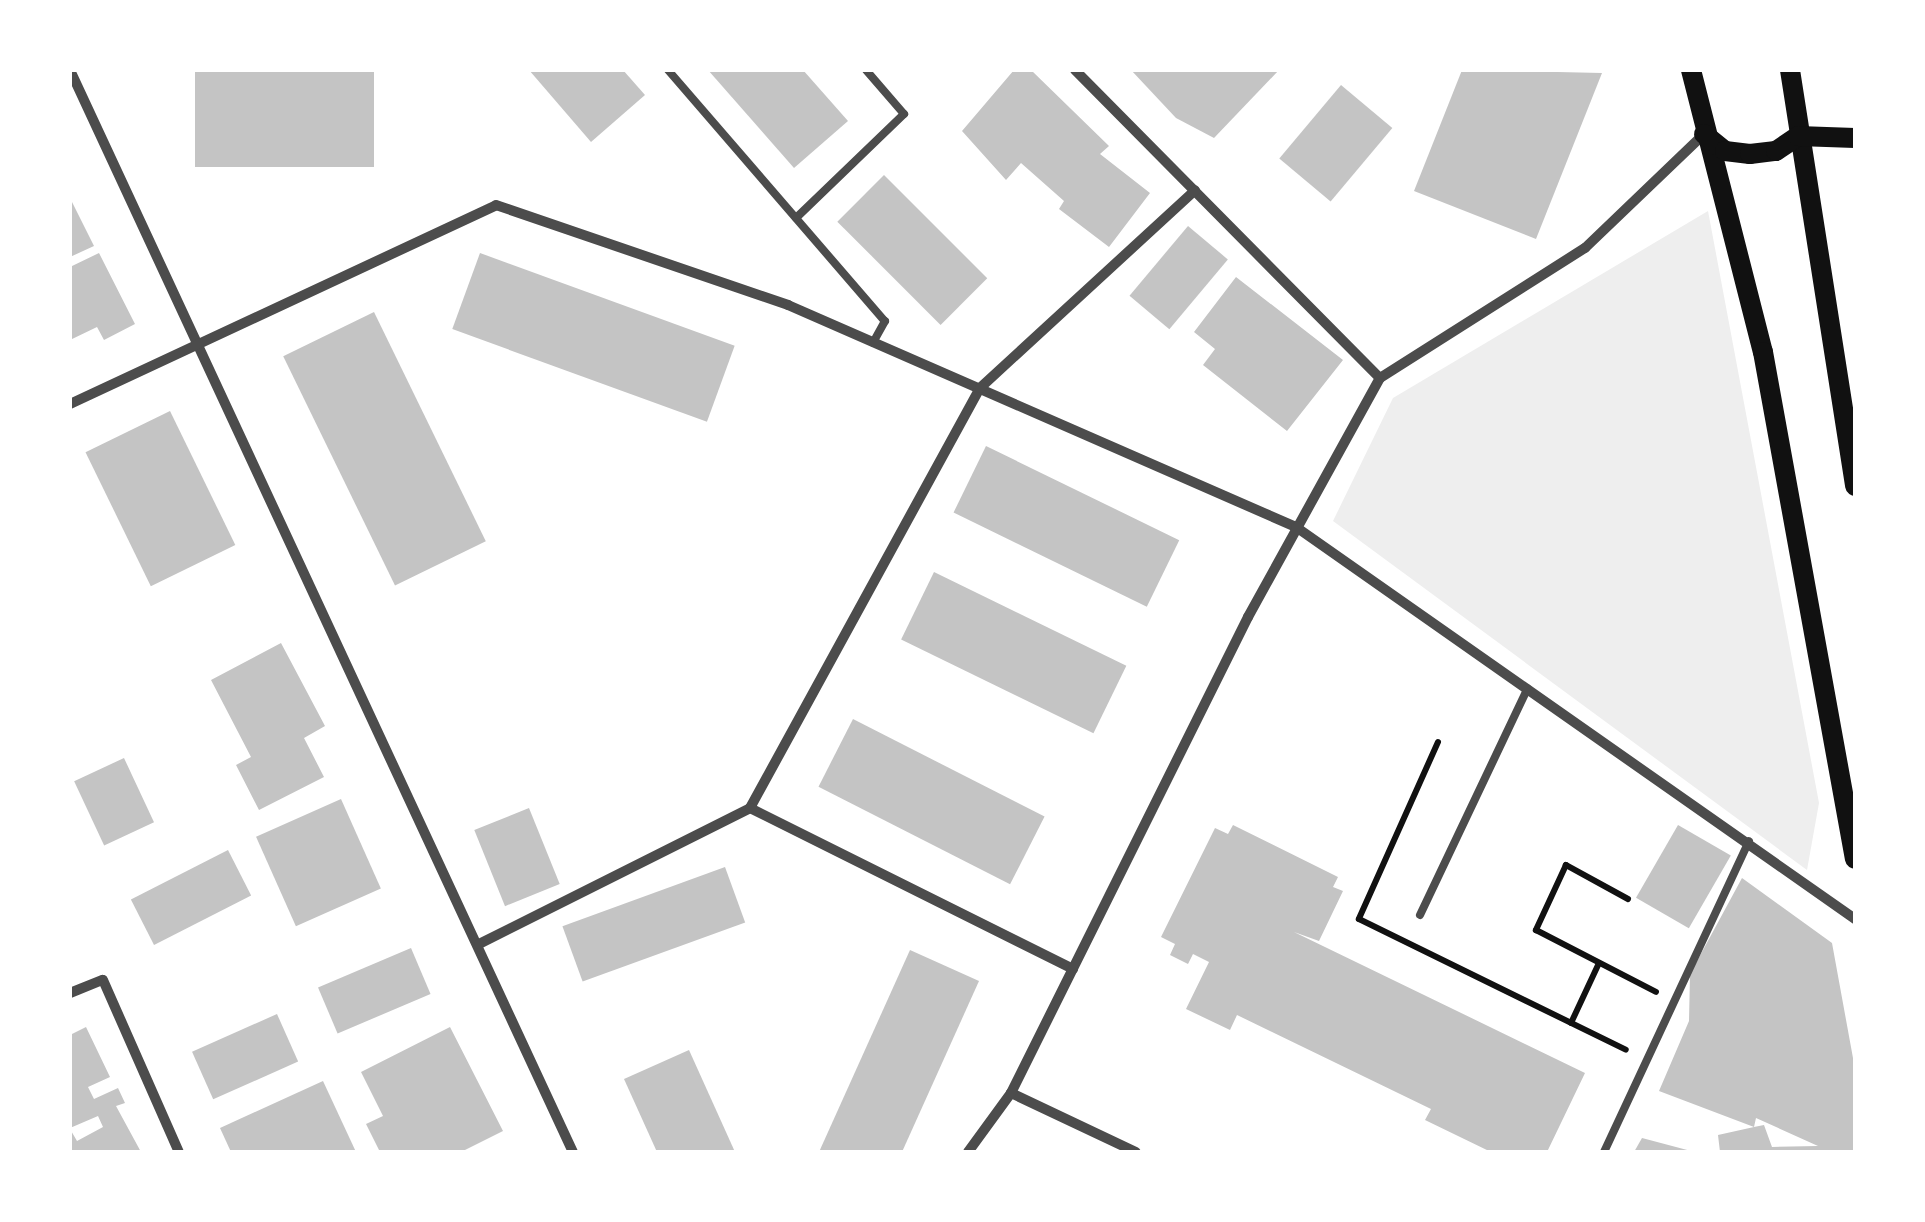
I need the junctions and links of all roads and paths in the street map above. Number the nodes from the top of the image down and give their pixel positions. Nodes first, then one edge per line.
1 (70, 70) edge
2 (668, 70) edge
3 (866, 70) edge
4 (1074, 70) edge
5 (1691, 70) edge
6 (1790, 70) edge
7 (1704, 134) junction
8 (1798, 136) junction
9 (1855, 138) edge
10 (1195, 190) junction
11 (796, 218) junction
12 (873, 343) junction
13 (196, 344) junction
14 (1380, 378) junction
15 (980, 388) junction
16 (70, 404) edge
17 (1855, 486) edge
18 (1296, 527) junction
19 (1528, 688) junction
20 (1438, 742) dead end
21 (750, 808) junction
22 (1749, 841) junction
23 (1855, 859) edge
24 (1628, 899) dead end
25 (1420, 915) dead end
26 (1855, 919) edge
27 (479, 944) junction
28 (1600, 962) junction
29 (1072, 969) junction
30 (70, 992) edge
31 (1670, 1000) junction
32 (1572, 1023) junction
33 (1645, 1059) junction
34 (1011, 1092) junction
35 (179, 1152) edge
36 (573, 1152) edge
37 (968, 1152) edge
38 (1136, 1152) edge
39 (1604, 1152) edge

1 - 13 street
2 - 11 lane
3 - 11 lane
4 - 10 street
5 - 7 main road
6 - 8 main road
7 - 8 main road
7 - 14 street
7 - 23 main road
8 - 9 main road
8 - 17 main road
10 - 14 street
10 - 15 street
11 - 12 lane
12 - 13 street
12 - 15 street
13 - 16 street
13 - 27 street
14 - 18 street
15 - 18 street
15 - 21 street
18 - 19 street
18 - 29 street
19 - 22 street
19 - 25 lane
20 - 32 path
21 - 27 street
21 - 29 street
22 - 26 street
22 - 31 lane
24 - 28 path
27 - 36 street
28 - 31 path
28 - 32 path
29 - 34 street
30 - 35 street
31 - 33 lane
32 - 33 path
33 - 39 lane
34 - 37 street
34 - 38 street

